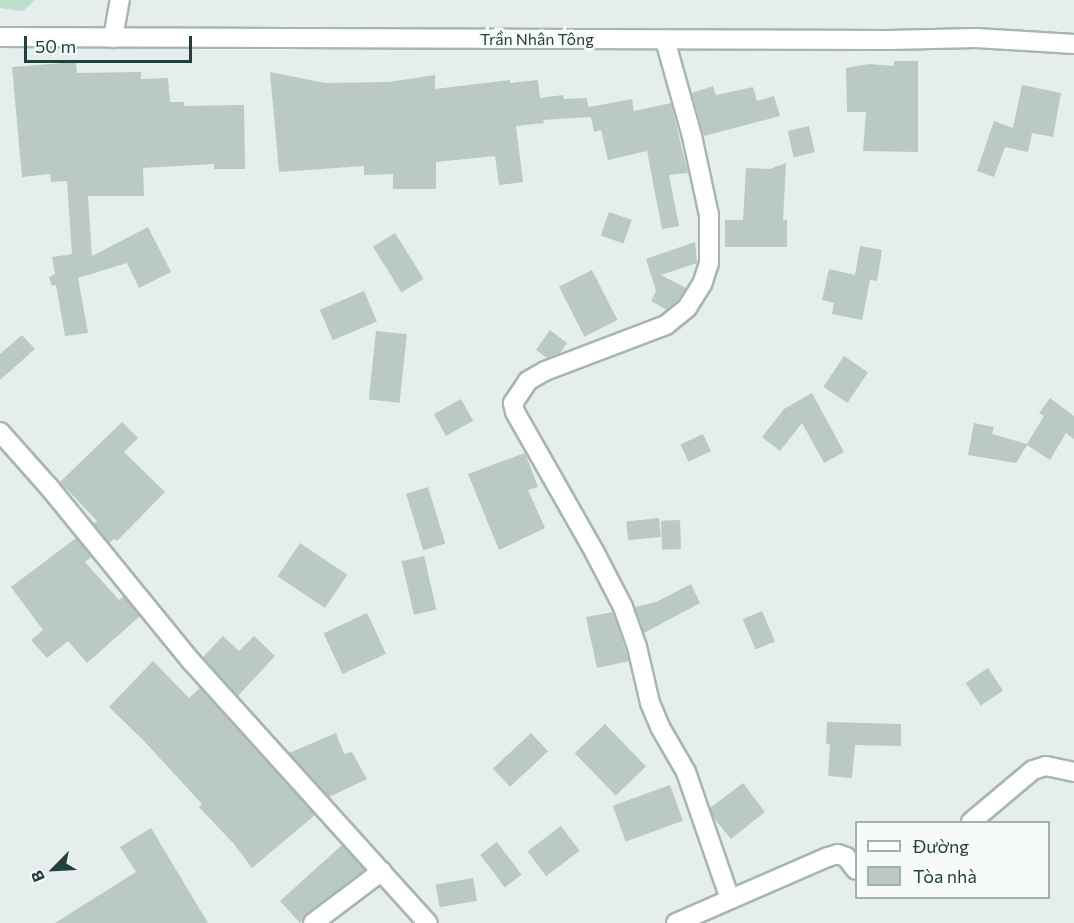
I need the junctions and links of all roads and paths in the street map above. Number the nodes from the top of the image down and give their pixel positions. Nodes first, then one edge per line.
1 (120, 0) edge
2 (0, 37) edge
3 (113, 38) junction
4 (665, 40) junction
5 (1074, 44) edge
6 (0, 432) edge
7 (1074, 772) edge
8 (972, 821) edge
9 (855, 868) edge
10 (382, 871) junction
11 (730, 899) junction
12 (313, 923) edge
13 (428, 923) edge
14 (676, 923) edge

1 - 3 street
2 - 3 street, Trần Nhân Tông
3 - 4 street, Trần Nhân Tông
4 - 5 street, Trần Nhân Tông
4 - 11 street
6 - 10 street
7 - 8 street
9 - 11 street
10 - 12 street
10 - 13 street
11 - 14 street

